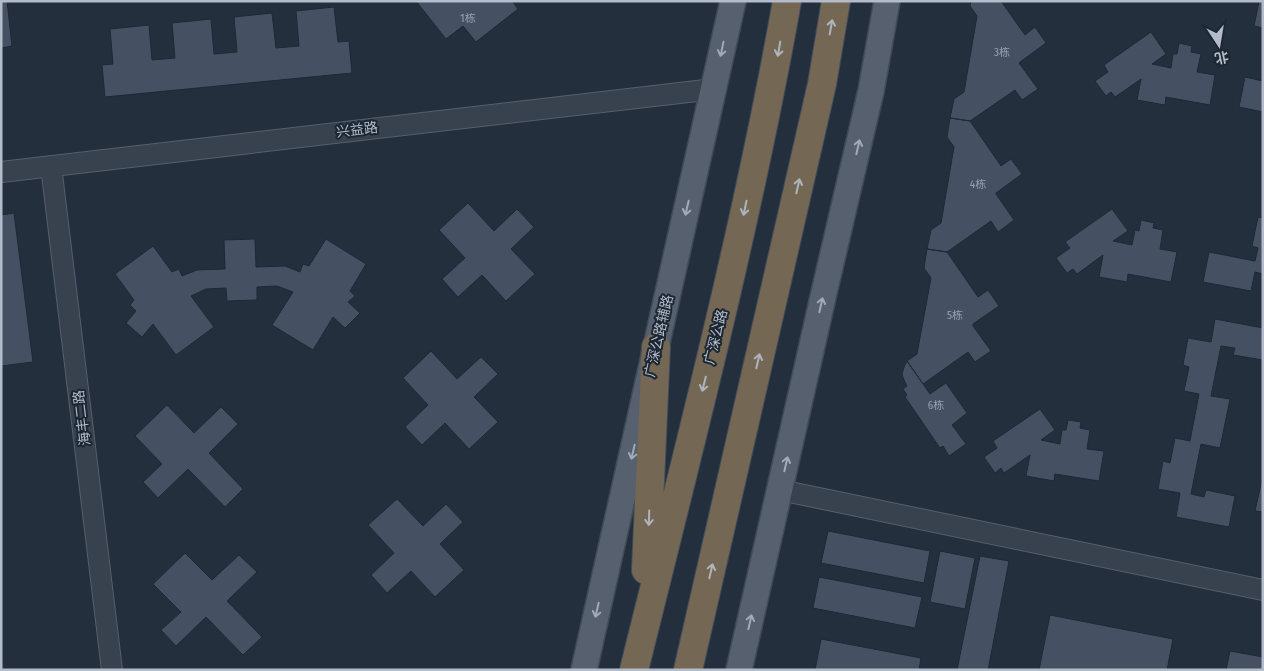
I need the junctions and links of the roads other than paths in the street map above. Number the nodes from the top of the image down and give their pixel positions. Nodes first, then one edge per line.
1 (733, 1) edge
2 (787, 1) edge
3 (836, 1) edge
4 (887, 1) edge
5 (714, 89) junction
6 (51, 166) junction
7 (1, 172) edge
8 (656, 347) junction
9 (780, 490) junction
10 (1263, 590) edge
11 (644, 631) junction
12 (112, 670) edge
13 (584, 670) edge
14 (634, 670) edge
15 (688, 670) edge
16 (739, 670) edge

1 -> 5 main road, 广深公路辅路
2 -> 11 highway, 广深公路
15 -> 3 highway
9 -> 4 main road
5 - 6 street, 兴益路
5 -> 8 main road, 广深公路辅路
6 - 7 street, 兴益路
6 - 12 street, 海丰二路
8 -> 11 highway
8 -> 13 main road, 广深公路辅路
9 - 10 street
16 -> 9 main road
11 - 14 highway, 广深公路

